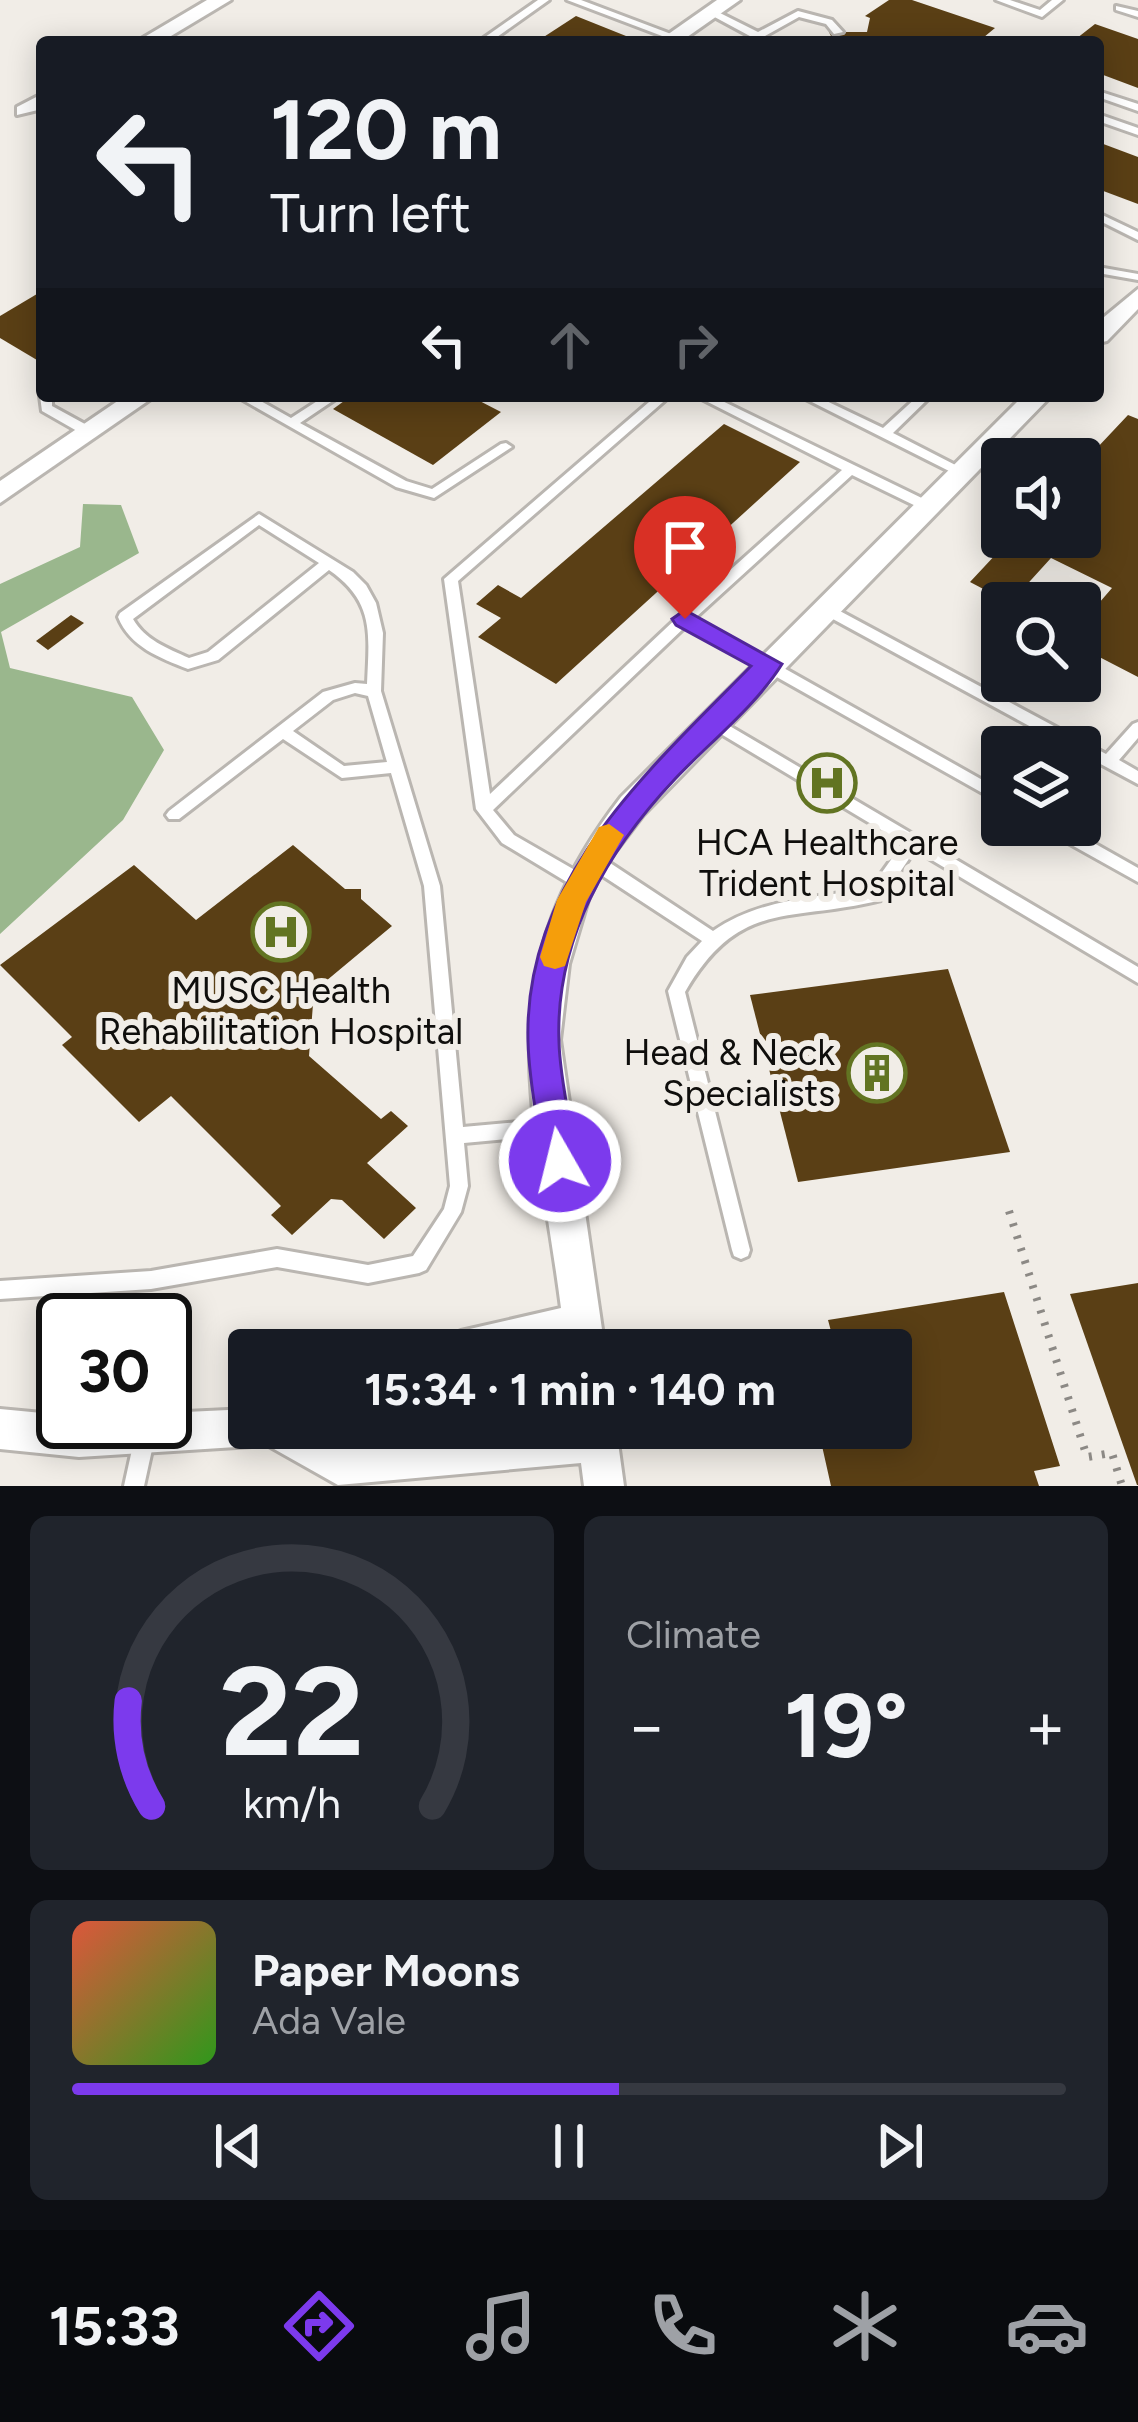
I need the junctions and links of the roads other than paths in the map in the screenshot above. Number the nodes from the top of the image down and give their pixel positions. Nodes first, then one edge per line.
1 (221, 0) edge
2 (544, 0) edge
3 (572, 0) edge
4 (826, 0) edge
5 (1001, 0) edge
6 (1058, 0) edge
7 (721, 6) edge
8 (1119, 8) dead end
9 (806, 14) junction
10 (1138, 14) edge
11 (834, 27) dead end
12 (157, 36) edge
13 (492, 36) edge
14 (660, 36) edge
15 (676, 36) edge
16 (760, 36) edge
17 (769, 36) edge
18 (1104, 96) edge
19 (1138, 108) edge
20 (1104, 119) edge
21 (1138, 132) edge
22 (1104, 219) edge
23 (1138, 237) edge
24 (1104, 271) edge
25 (1138, 277) edge
26 (1138, 296) edge
27 (1104, 330) edge
28 (46, 402) edge
29 (133, 402) edge
30 (258, 402) edge
31 (324, 402) edge
32 (657, 402) edge
33 (714, 402) edge
34 (818, 402) edge
35 (919, 402) edge
36 (1032, 402) edge
37 (291, 423) junction
38 (89, 432) junction
39 (884, 434) junction
40 (506, 447) dead end
41 (851, 469) junction
42 (962, 472) junction
43 (0, 494) edge
44 (927, 506) junction
45 (329, 563) junction
46 (825, 608) junction
47 (685, 619) junction
48 (769, 664) junction
49 (374, 691) junction
50 (711, 721) junction
51 (1138, 728) edge
52 (282, 731) junction
53 (1108, 761) junction
54 (395, 767) junction
55 (1138, 778) edge
56 (981, 786) edge
57 (484, 809) junction
58 (175, 815) dead end
59 (912, 842) junction
60 (1086, 846) edge
61 (586, 871) junction
62 (1138, 876) edge
63 (712, 939) junction
64 (1138, 976) edge
65 (555, 1126) junction
66 (455, 1136) junction
67 (741, 1250) dead end
68 (0, 1290) edge
69 (584, 1329) edge
70 (0, 1429) edge
71 (228, 1430) edge
72 (192, 1432) edge
73 (36, 1433) edge
74 (142, 1449) edge
75 (312, 1449) edge
76 (472, 1449) edge
77 (599, 1449) edge
78 (134, 1486) edge
79 (604, 1486) edge

1 - 12 street
2 - 13 lane
3 - 14 lane
4 - 9 lane
5 - 6 lane
7 - 15 street
7 - 16 lane
8 - 10 lane
9 - 11 lane
9 - 17 lane
18 - 19 lane
20 - 21 lane
22 - 23 lane
24 - 25 lane
26 - 27 street
28 - 38 lane
29 - 38 street
30 - 37 lane
31 - 37 lane
32 - 57 lane
33 - 41 lane
34 - 39 lane
35 - 39 lane
36 - 42 street
37 - 40 lane
38 - 43 street
39 - 42 lane
41 - 44 lane
41 - 47 lane
42 - 44 street
44 - 46 street
45 - 45 lane
45 - 49 lane
46 - 48 street
46 - 53 lane
47 - 48 lane
47 - 57 lane
48 - 50 street
48 - 56 lane
49 - 52 lane
49 - 54 lane
50 - 59 lane
50 - 61 street
51 - 53 lane
52 - 54 lane
52 - 58 lane
53 - 55 lane
54 - 66 lane
57 - 61 lane
59 - 63 lane
59 - 64 lane
60 - 62 lane
61 - 63 lane
61 - 65 street
63 - 67 lane
65 - 66 lane
65 - 69 street
66 - 68 lane
70 - 73 street
71 - 72 street
74 - 78 lane
75 - 76 street
77 - 79 street

